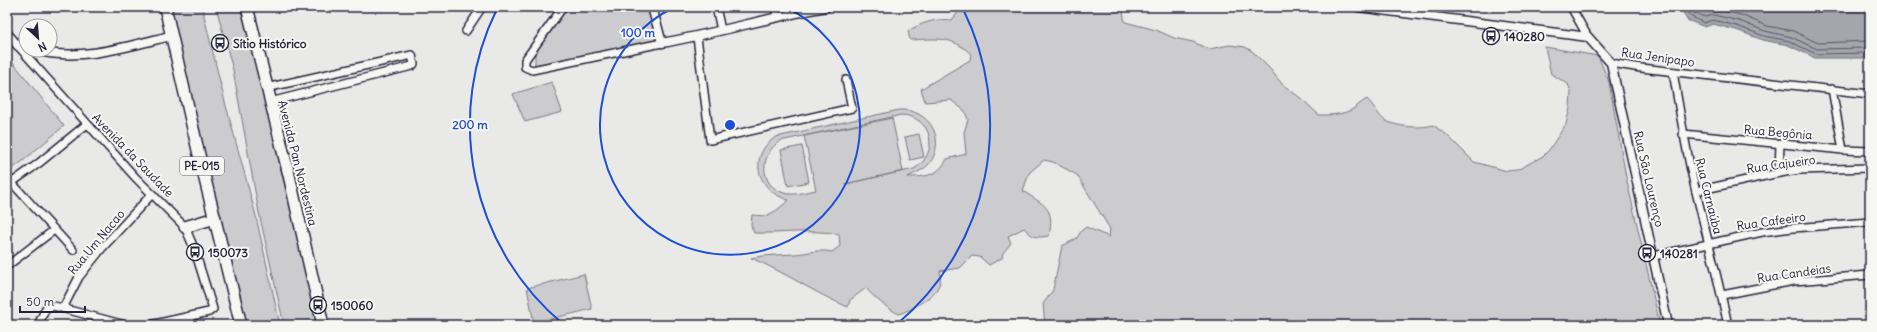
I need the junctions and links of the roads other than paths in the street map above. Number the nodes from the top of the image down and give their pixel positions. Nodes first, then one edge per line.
1 (165, 7) edge
2 (247, 7) edge
3 (482, 7) edge
4 (563, 7) edge
5 (652, 7) edge
6 (716, 7) edge
7 (775, 7) edge
8 (826, 7) edge
9 (1358, 7) edge
10 (1571, 7) edge
11 (777, 16) junction
12 (721, 30) junction
13 (466, 31) dead end
14 (7, 33) edge
15 (170, 36) junction
16 (697, 37) junction
17 (1588, 37) junction
18 (18, 43) edge
19 (662, 43) junction
20 (58, 55) edge
21 (31, 58) edge
22 (1611, 63) junction
23 (1673, 72) junction
24 (846, 80) dead end
25 (266, 88) junction
26 (1832, 90) junction
27 (1870, 94) edge
28 (270, 102) junction
29 (87, 124) junction
30 (1683, 134) junction
31 (1780, 143) junction
32 (1843, 150) junction
33 (1870, 151) edge
34 (1870, 168) edge
35 (1779, 173) junction
36 (9, 185) edge
37 (1696, 191) junction
38 (152, 194) junction
39 (214, 218) junction
40 (1870, 222) edge
41 (185, 227) junction
42 (54, 230) junction
43 (1709, 242) junction
44 (73, 250) dead end
45 (1654, 256) junction
46 (7, 266) edge
47 (1870, 275) edge
48 (1722, 295) junction
49 (63, 308) junction
50 (190, 316) junction
51 (38, 325) edge
52 (125, 325) edge
53 (150, 325) edge
54 (192, 325) edge
55 (241, 325) edge
56 (323, 325) edge
57 (1668, 325) edge
58 (1728, 325) edge

1 - 15 highway, PE-015
2 - 25 highway, Avenida Pan Nordestina
3 - 13 street
4 - 19 street
5 - 19 street
6 - 12 street
7 - 11 street
8 - 11 street
9 - 17 street
10 - 17 street
11 - 12 street
12 - 16 street
14 - 18 street, Avenida da Saudade
15 - 20 street
15 - 39 highway, PE-015
16 - 19 street
16 - 24 street
17 - 22 street, Rua Jenipapo
21 - 29 street, Avenida da Saudade
22 - 23 street, Rua Jenipapo
22 - 45 street, Rua São Lourenço
23 - 26 street, Rua Jenipapo
23 - 30 street, Rua Carnaúba
25 - 28 highway, Avenida Pan Nordestina
25 - 28 street
26 - 27 street, Rua Jenipapo
26 - 32 street
28 - 56 highway, Avenida Pan Nordestina
29 - 36 street
29 - 38 street, Avenida da Saudade
30 - 31 street, Rua Begônia
30 - 37 street, Rua Carnaúba
31 - 32 street, Rua Begônia
31 - 35 street
32 - 33 street, Rua Begônia
34 - 35 street, Rua Cajueiro
35 - 37 street, Rua Cajueiro
36 - 42 street
37 - 43 street, Rua Carnaúba
38 - 41 street, Avenida da Saudade
38 - 49 street, Rua Um Nacao
39 - 41 highway
39 - 55 highway, PE-015
40 - 43 street, Rua Cafeeiro
41 - 50 street, Avenida da Saudade
42 - 44 street
42 - 46 street
43 - 45 street, Rua Cafeeiro
43 - 48 street, Rua Carnaúba
45 - 57 street, Rua São Lourenço
47 - 48 street, Rua Candeias
48 - 58 street, Rua Carnaúba
49 - 51 street
49 - 52 street
50 - 53 street
50 - 54 street

